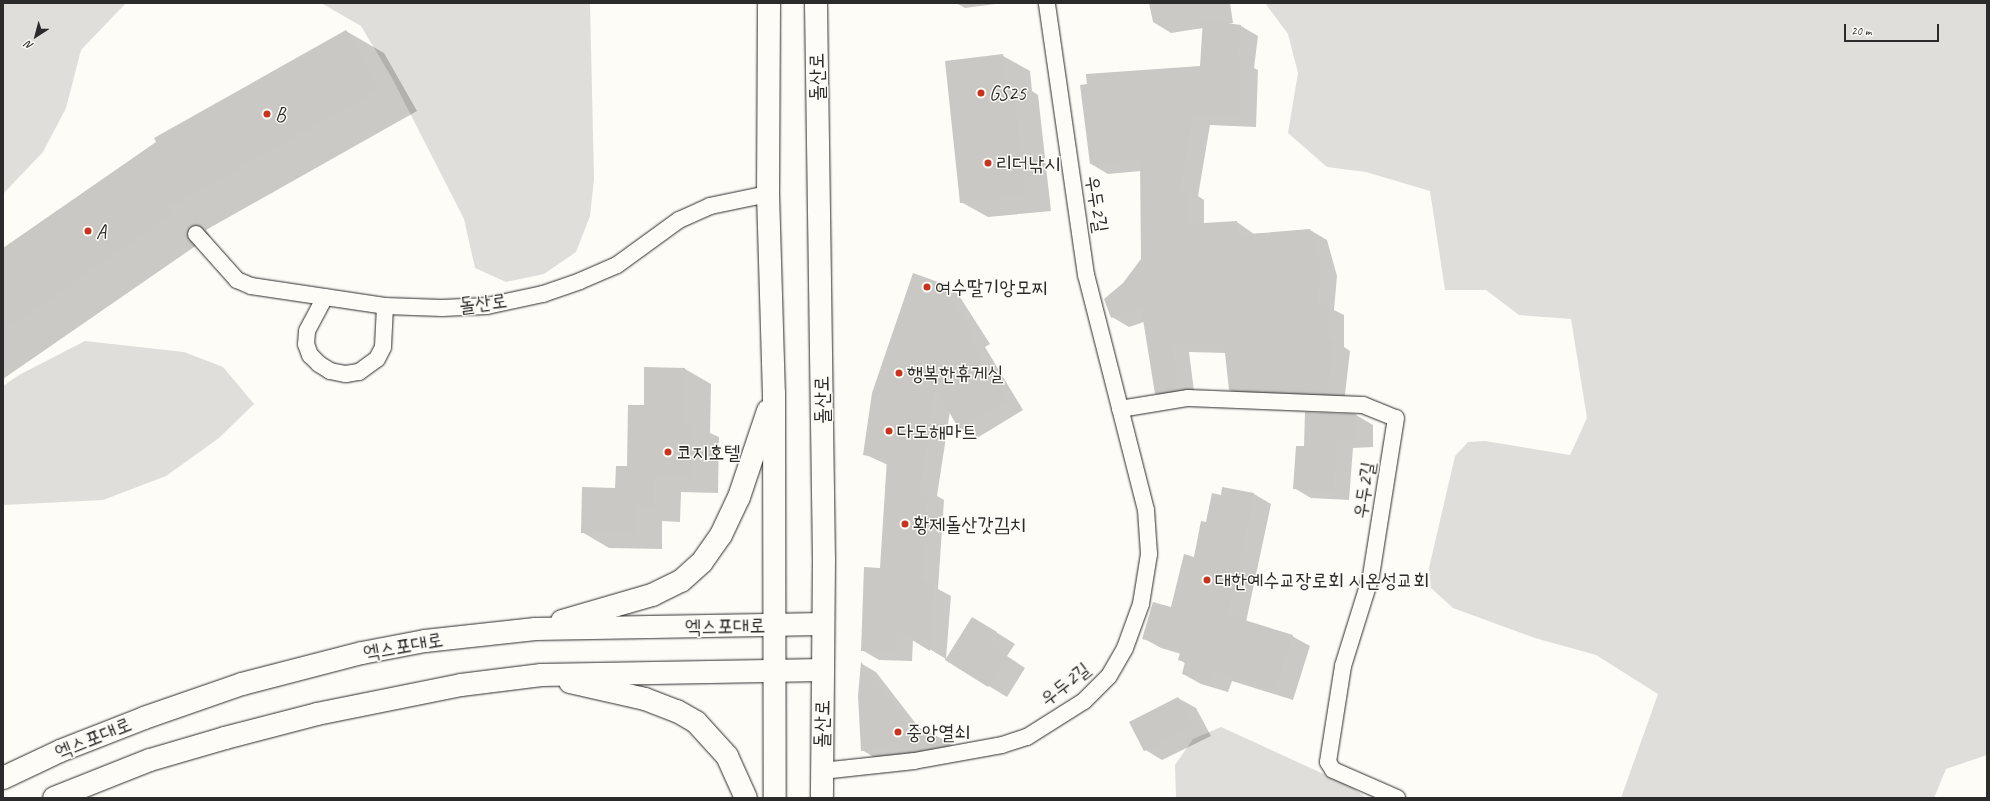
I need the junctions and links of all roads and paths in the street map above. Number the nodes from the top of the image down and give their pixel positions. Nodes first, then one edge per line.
1 (769, 3) edge
2 (816, 3) edge
3 (1047, 3) edge
4 (768, 194) junction
5 (196, 234) dead end
6 (325, 297) junction
7 (386, 306) junction
8 (774, 393) junction
9 (1120, 409) junction
10 (823, 624) junction
11 (774, 625) junction
12 (534, 629) junction
13 (823, 670) junction
14 (774, 671) junction
15 (541, 675) junction
16 (822, 771) junction
17 (3, 778) edge
18 (54, 798) edge
19 (746, 798) edge
20 (775, 798) edge
21 (822, 798) edge
22 (1397, 798) edge

1 - 4 main road
2 - 10 main road, 돌산로
3 - 9 lane, 우두2길
4 - 7 lane, 돌산로
4 - 8 main road
5 - 6 lane, 돌산로
6 - 7 lane, 돌산로
6 - 7 lane
8 - 11 main road
8 - 12 main road
9 - 16 lane, 우두2길
9 - 22 lane, 우두2길
10 - 11 main road, 엑스포대로
10 - 13 main road, 돌산로
11 - 12 main road, 엑스포대로
11 - 14 main road
12 - 17 main road, 엑스포대로
13 - 14 main road, 엑스포대로
13 - 16 main road, 돌산로
14 - 15 main road, 엑스포대로
14 - 20 main road
15 - 18 main road, 엑스포대로
15 - 19 main road
16 - 21 main road, 돌산로

